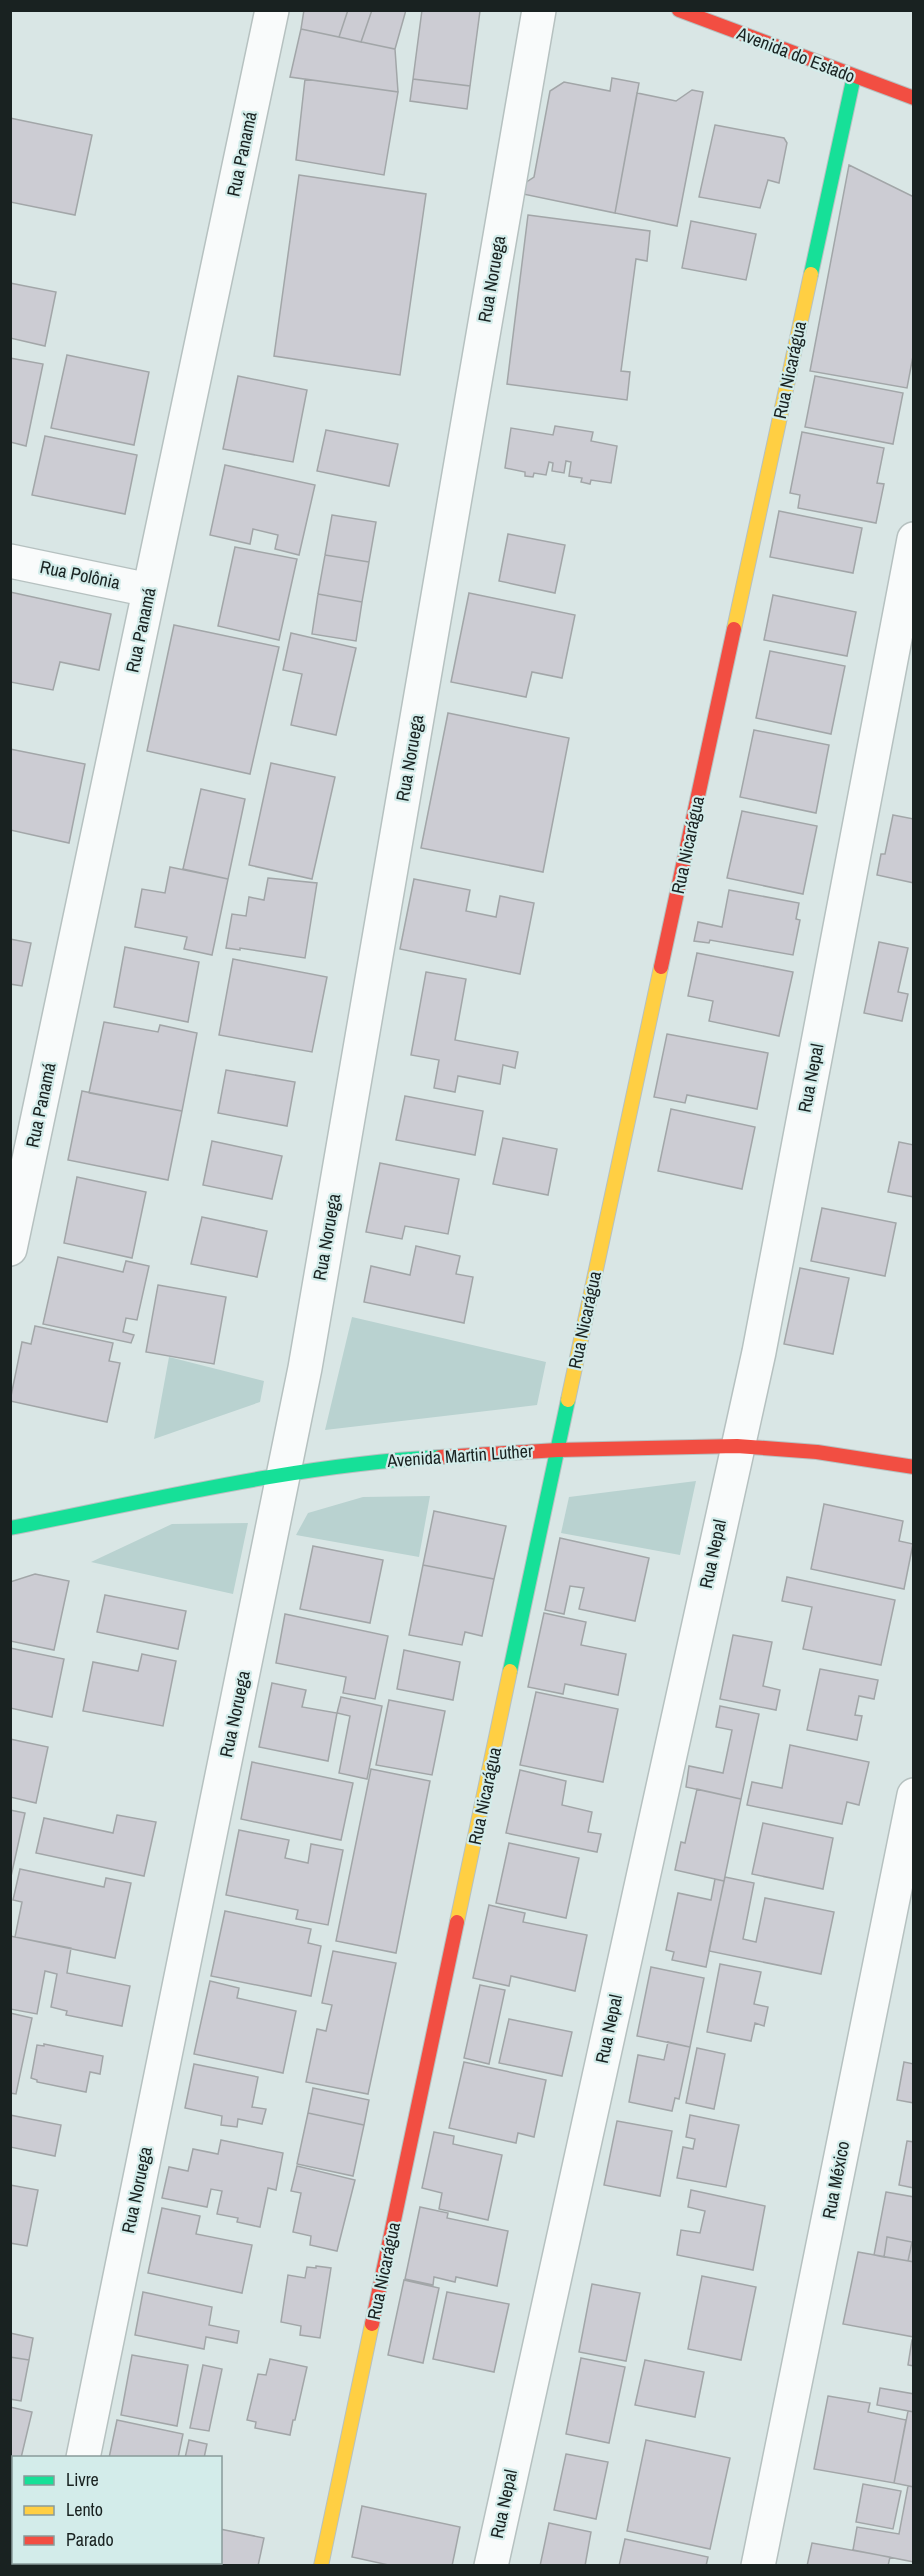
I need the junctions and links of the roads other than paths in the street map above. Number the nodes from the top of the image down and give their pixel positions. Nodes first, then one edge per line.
1 (272, 10) edge
2 (539, 10) edge
3 (679, 10) edge
4 (854, 76) junction
5 (914, 98) edge
6 (914, 539) edge
7 (10, 561) edge
8 (149, 590) junction
9 (10, 1249) edge
10 (737, 1446) junction
11 (558, 1449) junction
12 (914, 1467) edge
13 (284, 1474) junction
14 (10, 1528) edge
15 (914, 1795) edge
16 (83, 2456) edge
17 (321, 2565) edge
18 (490, 2565) edge
19 (759, 2565) edge

1 - 8 street, Rua Panamá
2 - 13 street, Rua Noruega
3 - 4 street, Avenida do Estado
4 - 5 street, Avenida do Estado
4 - 11 street, Rua Nicarágua
6 - 10 street, Rua Nepal
7 - 8 street, Rua Polônia
8 - 9 street, Rua Panamá
10 - 11 street, Avenida Martin Luther
10 - 12 street, Avenida Martin Luther
10 - 18 street, Rua Nepal
11 - 13 street, Avenida Martin Luther
11 - 17 street, Rua Nicarágua
13 - 14 street, Avenida Martin Luther
13 - 16 street, Rua Noruega
15 - 19 street, Rua México

